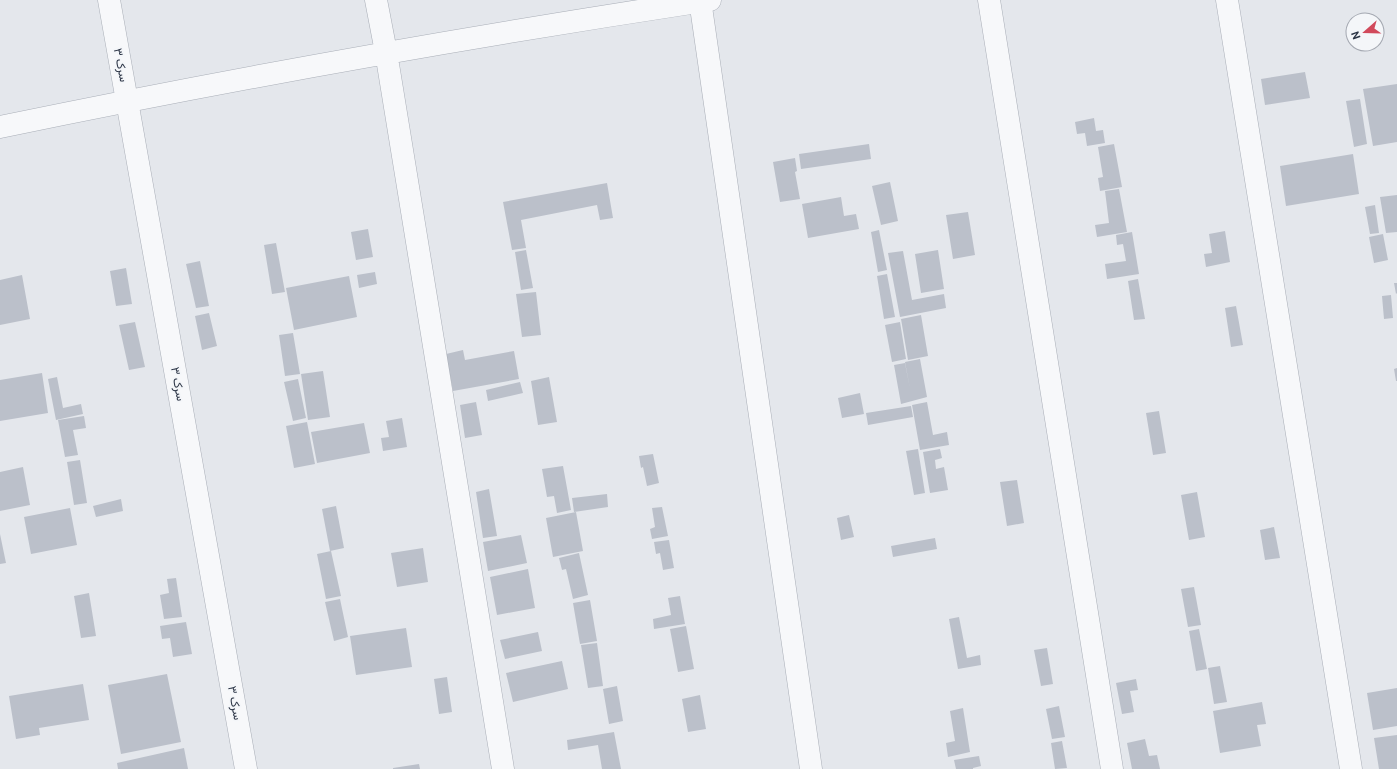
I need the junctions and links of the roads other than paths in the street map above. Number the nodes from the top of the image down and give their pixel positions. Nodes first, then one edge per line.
1 (108, 0) edge
2 (376, 0) edge
3 (989, 0) edge
4 (1226, 0) edge
5 (703, 1) edge
6 (386, 52) junction
7 (127, 100) junction
8 (0, 127) edge
9 (246, 769) edge
10 (503, 769) edge
11 (810, 769) edge
12 (1112, 769) edge
13 (1352, 769) edge

1 - 7 street, سرک ۳
2 - 6 street
3 - 12 street
4 - 13 street
5 - 6 street
5 - 11 street
6 - 7 street
6 - 10 street
7 - 8 street
7 - 9 street, سرک ۳

